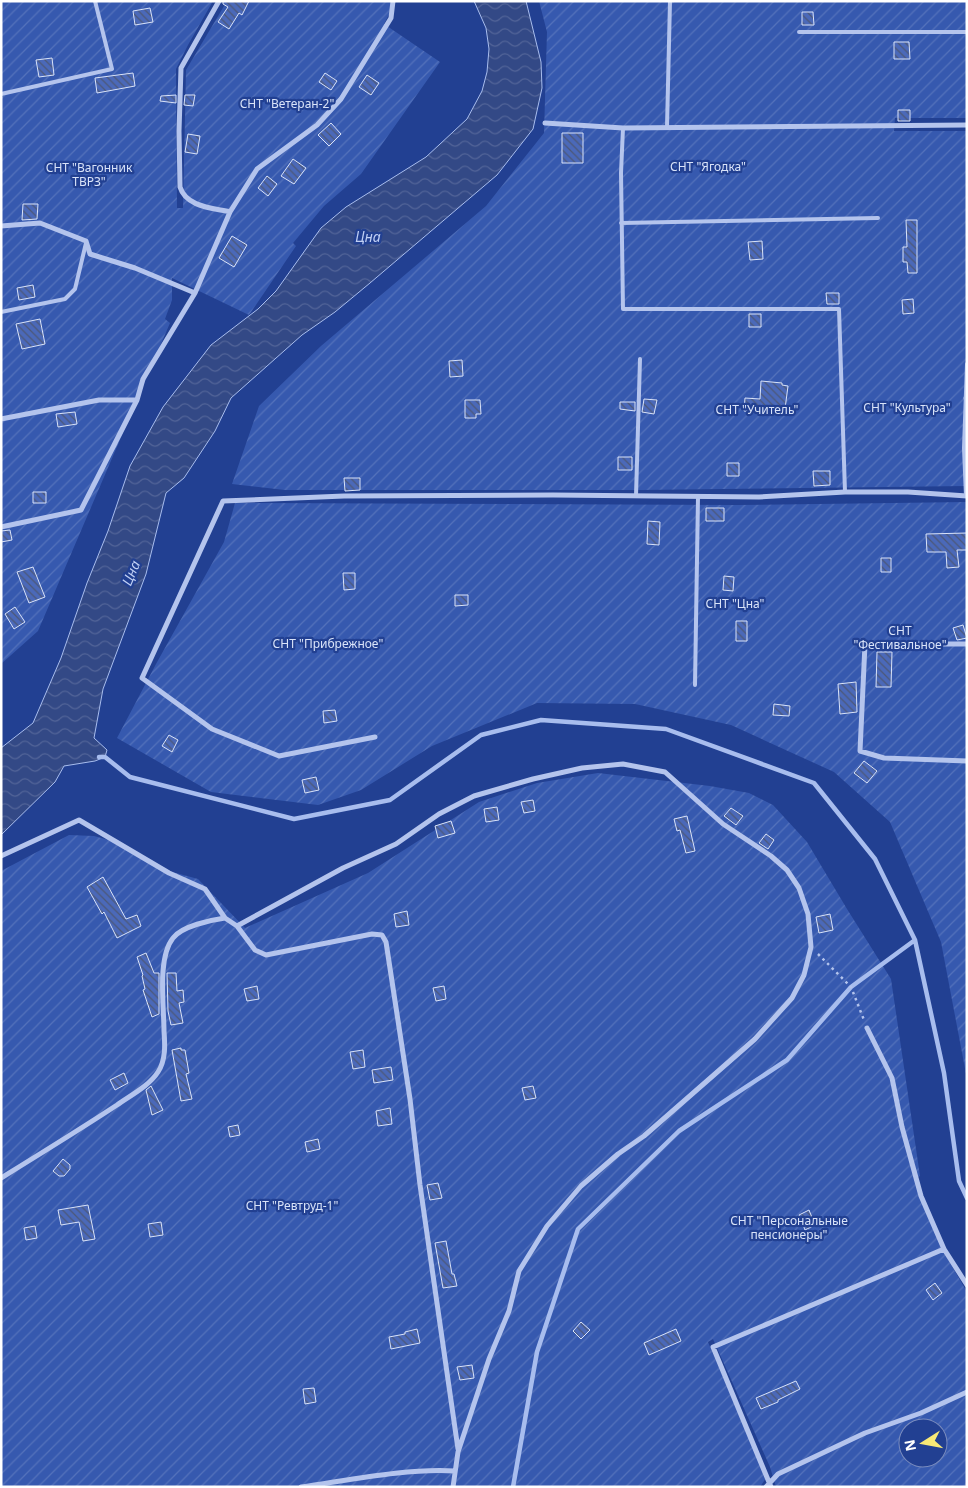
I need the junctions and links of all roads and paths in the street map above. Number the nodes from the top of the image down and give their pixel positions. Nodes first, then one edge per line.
1 (95, 1) edge
2 (219, 1) edge
3 (393, 1) edge
4 (670, 1) edge
5 (798, 32) dead end
6 (967, 32) edge
7 (1, 94) edge
8 (545, 123) dead end
9 (967, 125) edge
10 (667, 127) junction
11 (623, 128) junction
12 (230, 212) junction
13 (878, 218) dead end
14 (621, 224) junction
15 (1, 226) edge
16 (86, 241) junction
17 (195, 293) junction
18 (1, 312) edge
19 (640, 359) dead end
20 (967, 364) edge
21 (966, 398) edge
22 (138, 400) junction
23 (1, 419) edge
24 (845, 492) junction
25 (636, 496) junction
26 (966, 496) edge
27 (698, 497) junction
28 (1, 527) edge
29 (967, 644) edge
30 (695, 685) dead end
31 (375, 738) dead end
32 (967, 761) edge
33 (1, 856) edge
34 (225, 918) junction
35 (237, 926) junction
36 (811, 947) junction
37 (867, 1028) joint
38 (1, 1178) edge
39 (944, 1248) junction
40 (967, 1285) edge
41 (967, 1392) edge
42 (458, 1452) junction
43 (455, 1471) junction
44 (769, 1486) edge
45 (302, 1487) edge
46 (453, 1487) edge

1 - 7 lane
2 - 12 street
3 - 12 street
4 - 10 lane
5 - 6 lane
8 - 11 street
9 - 10 street
10 - 11 street
11 - 14 lane
12 - 17 street
13 - 14 lane
14 - 24 lane
15 - 16 street
16 - 17 street
16 - 18 lane
17 - 22 street
19 - 25 lane
20 - 21 lane
21 - 26 lane
22 - 23 street
22 - 28 street
24 - 26 street
24 - 27 street
25 - 27 street
25 - 31 street
27 - 30 lane
29 - 32 street
33 - 34 street
34 - 35 street
34 - 38 street
35 - 36 street
35 - 42 street
36 - 37 path
36 - 42 street
37 - 39 street
39 - 40 street
39 - 44 street
41 - 44 street
42 - 43 street
43 - 45 street
43 - 46 street

